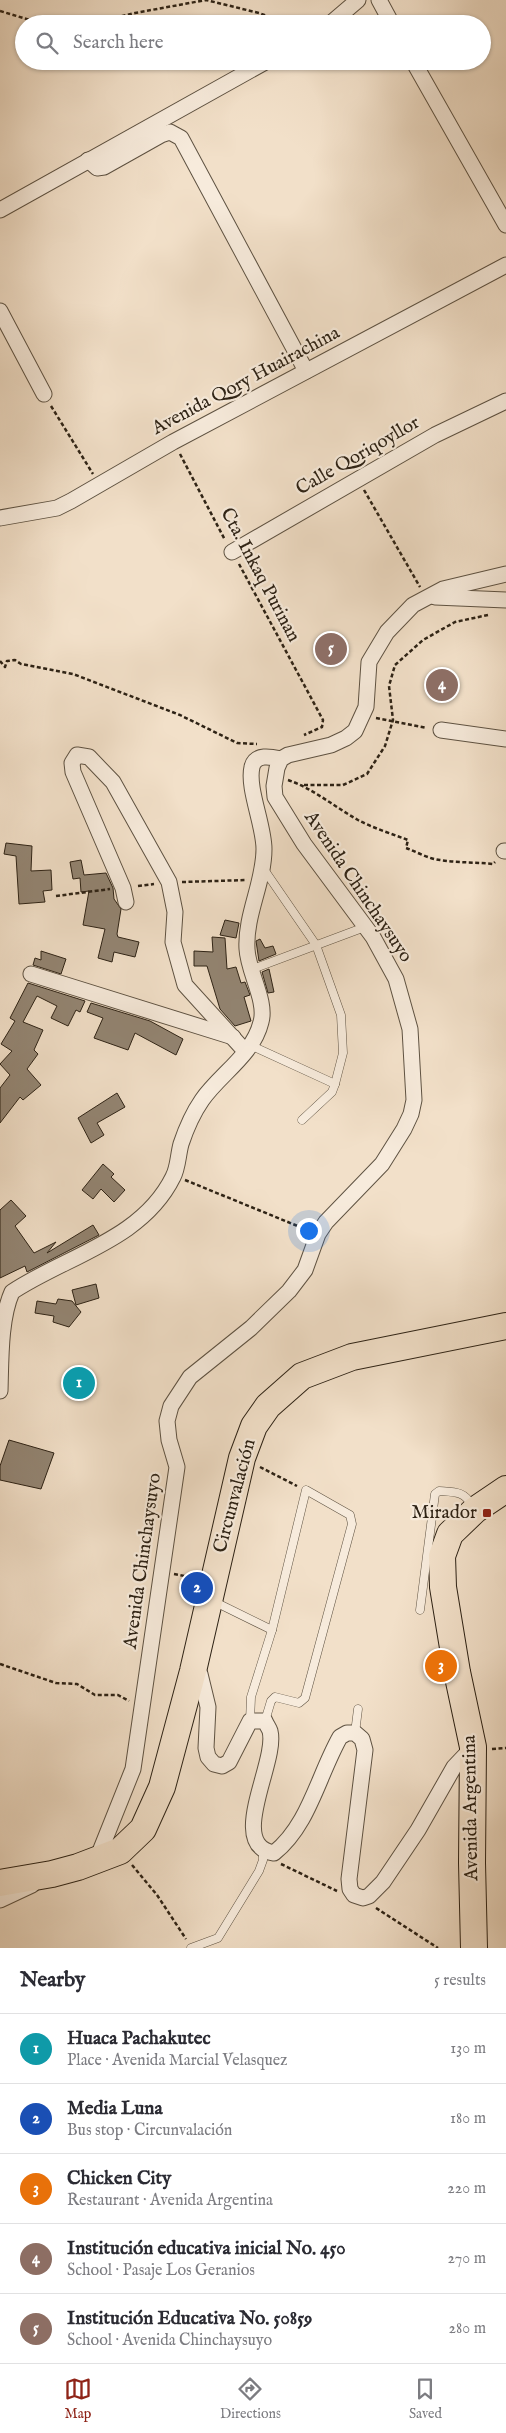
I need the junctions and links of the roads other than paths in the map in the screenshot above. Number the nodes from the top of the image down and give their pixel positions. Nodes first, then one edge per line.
1 (358, 0) edge
2 (379, 0) edge
3 (340, 15) edge
4 (387, 15) edge
5 (251, 70) edge
6 (418, 70) edge
7 (88, 160) junction
8 (0, 210) edge
9 (506, 225) edge
10 (506, 265) edge
11 (0, 311) edge
12 (306, 371) junction
13 (44, 394) road end
14 (506, 400) edge
15 (0, 518) edge
16 (232, 552) road end
17 (506, 574) edge
18 (425, 597) junction
19 (506, 600) edge
20 (441, 730) road end
21 (506, 739) edge
22 (275, 757) junction
23 (263, 868) junction
24 (126, 902) dead end
25 (365, 927) junction
26 (316, 945) junction
27 (250, 970) junction
28 (31, 974) dead end
29 (233, 1037) junction
30 (248, 1048) junction
31 (335, 1084) junction
32 (302, 1120) dead end
33 (506, 1326) edge
34 (0, 1391) edge
35 (506, 1489) edge
36 (474, 1510) junction
37 (214, 1591) junction
38 (420, 1610) dead end
39 (272, 1630) junction
40 (193, 1671) junction
41 (358, 1709) dead end
42 (258, 1721) junction
43 (355, 1733) junction
44 (473, 1747) junction
45 (263, 1852) junction
46 (97, 1859) junction
47 (52, 1874) junction
48 (0, 1883) edge
49 (0, 1900) edge
50 (192, 1948) edge
51 (474, 1948) edge

1 - 3 street
2 - 4 street
5 - 7 street
6 - 9 street
7 - 8 street
7 - 12 street
10 - 12 street, Avenida Qory Huairachina
11 - 13 street
12 - 15 street, Avenida Qory Huairachina
14 - 16 street, Calle Qoriqoyllor
17 - 18 street
18 - 19 street
18 - 22 street
20 - 21 street
22 - 23 street
22 - 25 street, Avenida Chinchaysuyo
23 - 26 lane
23 - 27 street
24 - 29 street
25 - 26 lane
25 - 46 street, Avenida Chinchaysuyo
26 - 27 lane
26 - 31 lane
27 - 30 street
28 - 29 street
29 - 30 street
30 - 31 lane
30 - 34 street
31 - 32 lane
33 - 37 highway, Circunvalación
35 - 36 highway, Avenida Argentina
36 - 38 lane
36 - 44 highway, Avenida Argentina
37 - 39 lane
37 - 40 highway, Circunvalación
39 - 42 lane
39 - 42 lane
40 - 42 street
40 - 46 highway, Circunvalación
41 - 43 lane
42 - 45 street
43 - 44 street
43 - 45 street
44 - 51 highway, Avenida Argentina
45 - 50 lane
46 - 47 highway, Circunvalación
47 - 48 highway, Circunvalación
47 - 49 street

